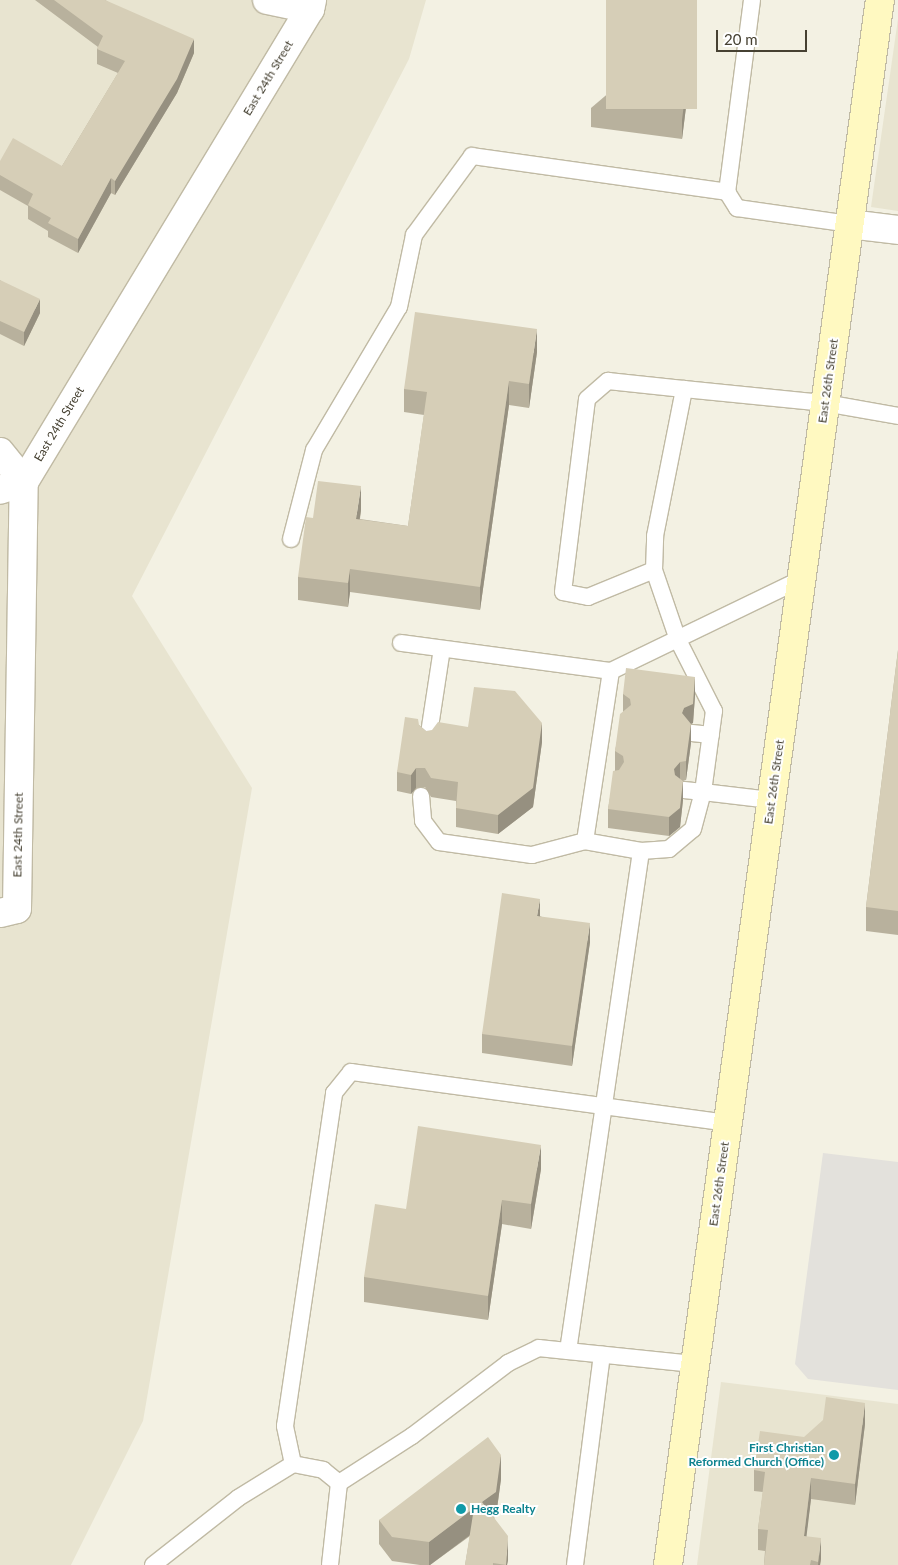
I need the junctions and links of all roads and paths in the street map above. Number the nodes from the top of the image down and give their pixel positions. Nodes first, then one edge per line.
1 (268, 0) edge
2 (752, 0) edge
3 (880, 0) edge
4 (311, 5) edge
5 (727, 192) junction
6 (849, 224) junction
7 (898, 230) edge
8 (684, 389) junction
9 (825, 403) junction
10 (898, 416) edge
11 (0, 452) edge
12 (12, 486) edge
13 (292, 539) dead end
14 (654, 570) junction
15 (801, 579) junction
16 (678, 640) junction
17 (401, 643) dead end
18 (442, 649) junction
19 (611, 672) junction
20 (603, 721) junction
21 (621, 724) edge
22 (692, 733) edge
23 (711, 735) junction
24 (428, 740) edge
25 (594, 778) junction
26 (614, 780) edge
27 (684, 790) edge
28 (703, 792) junction
29 (421, 796) dead end
30 (771, 800) junction
31 (585, 841) junction
32 (641, 851) junction
33 (8, 911) edge
34 (602, 1104) junction
35 (728, 1123) junction
36 (568, 1351) junction
37 (602, 1355) junction
38 (695, 1364) junction
39 (293, 1464) junction
40 (340, 1483) junction
41 (153, 1565) edge
42 (330, 1565) edge
43 (576, 1565) edge
44 (668, 1565) edge

1 - 4 street
2 - 5 lane
3 - 6 main road, East 26th Street
4 - 12 street, East 24th Street
5 - 6 lane
5 - 13 lane
6 - 7 street
6 - 9 main road, East 26th Street
8 - 9 lane
8 - 14 lane
8 - 14 lane
9 - 10 lane
9 - 15 main road, East 26th Street
11 - 12 street
12 - 33 street, East 24th Street
14 - 16 lane
15 - 16 lane
15 - 30 main road, East 26th Street
16 - 19 lane
16 - 23 lane
17 - 18 lane
18 - 19 lane
18 - 24 lane
19 - 20 lane
20 - 21 lane
20 - 25 lane
22 - 23 lane
23 - 28 lane
25 - 26 lane
25 - 31 lane
27 - 28 lane
28 - 30 lane
28 - 32 lane
29 - 31 lane
30 - 35 main road, East 26th Street
31 - 32 lane
32 - 34 lane
34 - 35 lane
34 - 36 lane
34 - 39 lane
35 - 38 main road, East 26th Street
36 - 37 lane
36 - 40 lane
37 - 38 lane
37 - 43 lane
38 - 44 main road, East 26th Street
39 - 40 lane
39 - 41 lane
40 - 42 lane

